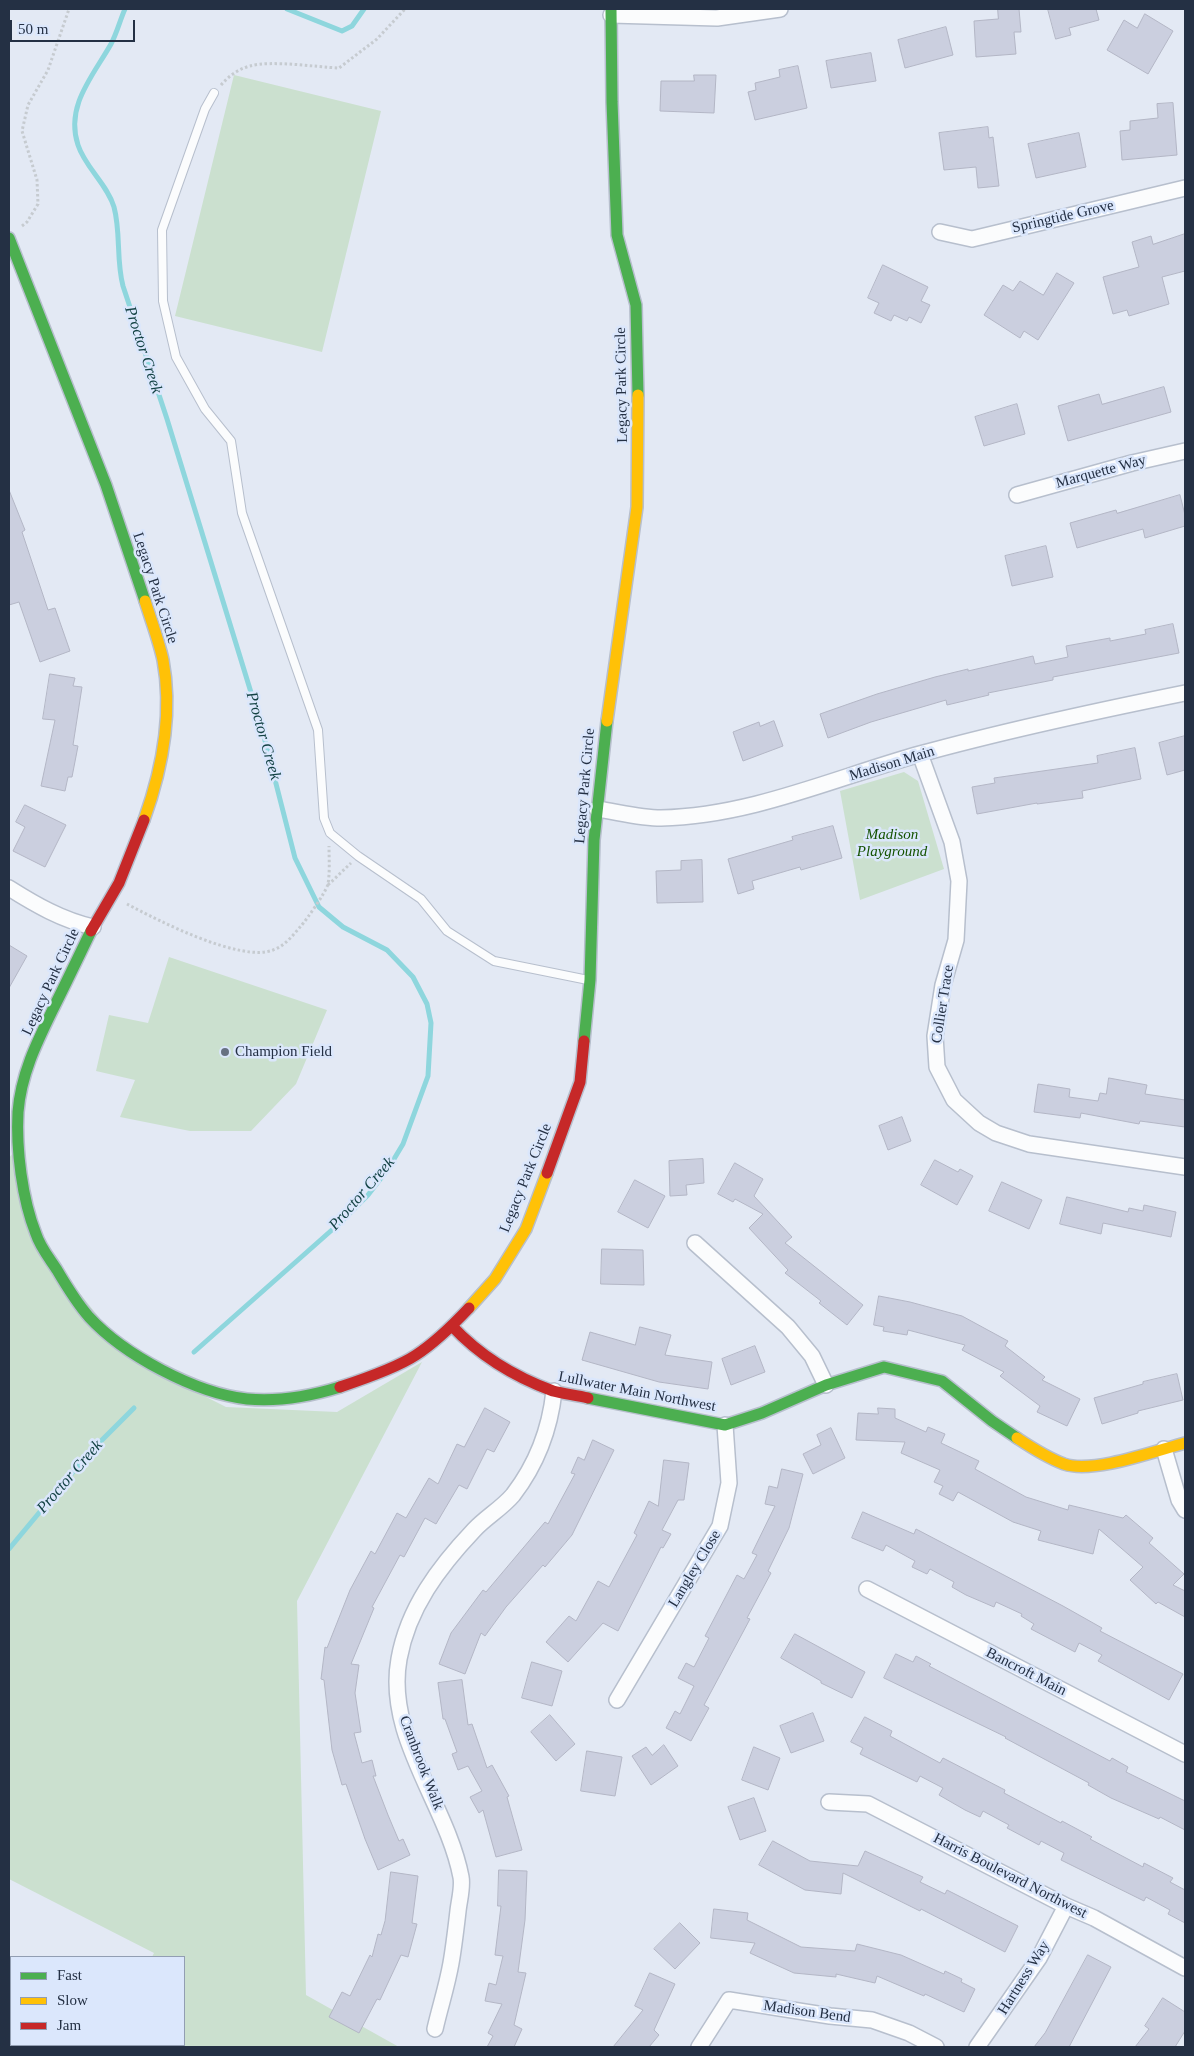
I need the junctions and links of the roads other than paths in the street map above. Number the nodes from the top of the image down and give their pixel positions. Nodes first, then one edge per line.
1 (780, 9) edge
2 (611, 12) edge
3 (214, 93) road end
4 (1185, 188) edge
5 (940, 232) dead end
6 (9, 238) edge
7 (1185, 451) edge
8 (1017, 495) dead end
9 (1185, 694) edge
10 (920, 754) junction
11 (597, 809) junction
12 (9, 888) edge
13 (93, 927) junction
14 (590, 980) junction
15 (1185, 1167) edge
16 (696, 1243) dead end
17 (452, 1326) junction
18 (826, 1385) junction
19 (554, 1391) junction
20 (724, 1424) junction
21 (1185, 1443) edge
22 (1164, 1449) junction
23 (1185, 1510) edge
24 (868, 1589) dead end
25 (617, 1700) dead end
26 (1185, 1754) edge
27 (828, 1802) dead end
28 (1066, 1906) junction
29 (1185, 1968) edge
30 (435, 2029) dead end
31 (699, 2047) edge
32 (936, 2047) edge
33 (977, 2047) edge

1 - 2 street
2 - 11 street, Legacy Park Circle
3 - 14 lane
4 - 5 street, Springtide Grove
6 - 13 street, Legacy Park Circle
7 - 8 street, Marquette Way
9 - 10 street, Madison Main
10 - 11 street, Madison Main
10 - 15 street, Collier Trace
11 - 14 street, Legacy Park Circle
12 - 13 street
13 - 17 street, Legacy Park Circle
14 - 17 street, Legacy Park Circle
16 - 18 street
17 - 19 street, Lullwater Main Northwest
18 - 20 street, Lullwater Main Northwest
18 - 22 street, Lullwater Main Northwest
19 - 20 street, Lullwater Main Northwest
19 - 30 street, Cranbrook Walk
20 - 25 street, Langley Close
21 - 22 street, Lullwater Main Northwest
22 - 23 street
24 - 26 street, Bancroft Main
27 - 28 street, Harris Boulevard Northwest
28 - 29 street, Harris Boulevard Northwest
28 - 33 street, Hartness Way
31 - 32 street, Madison Bend

